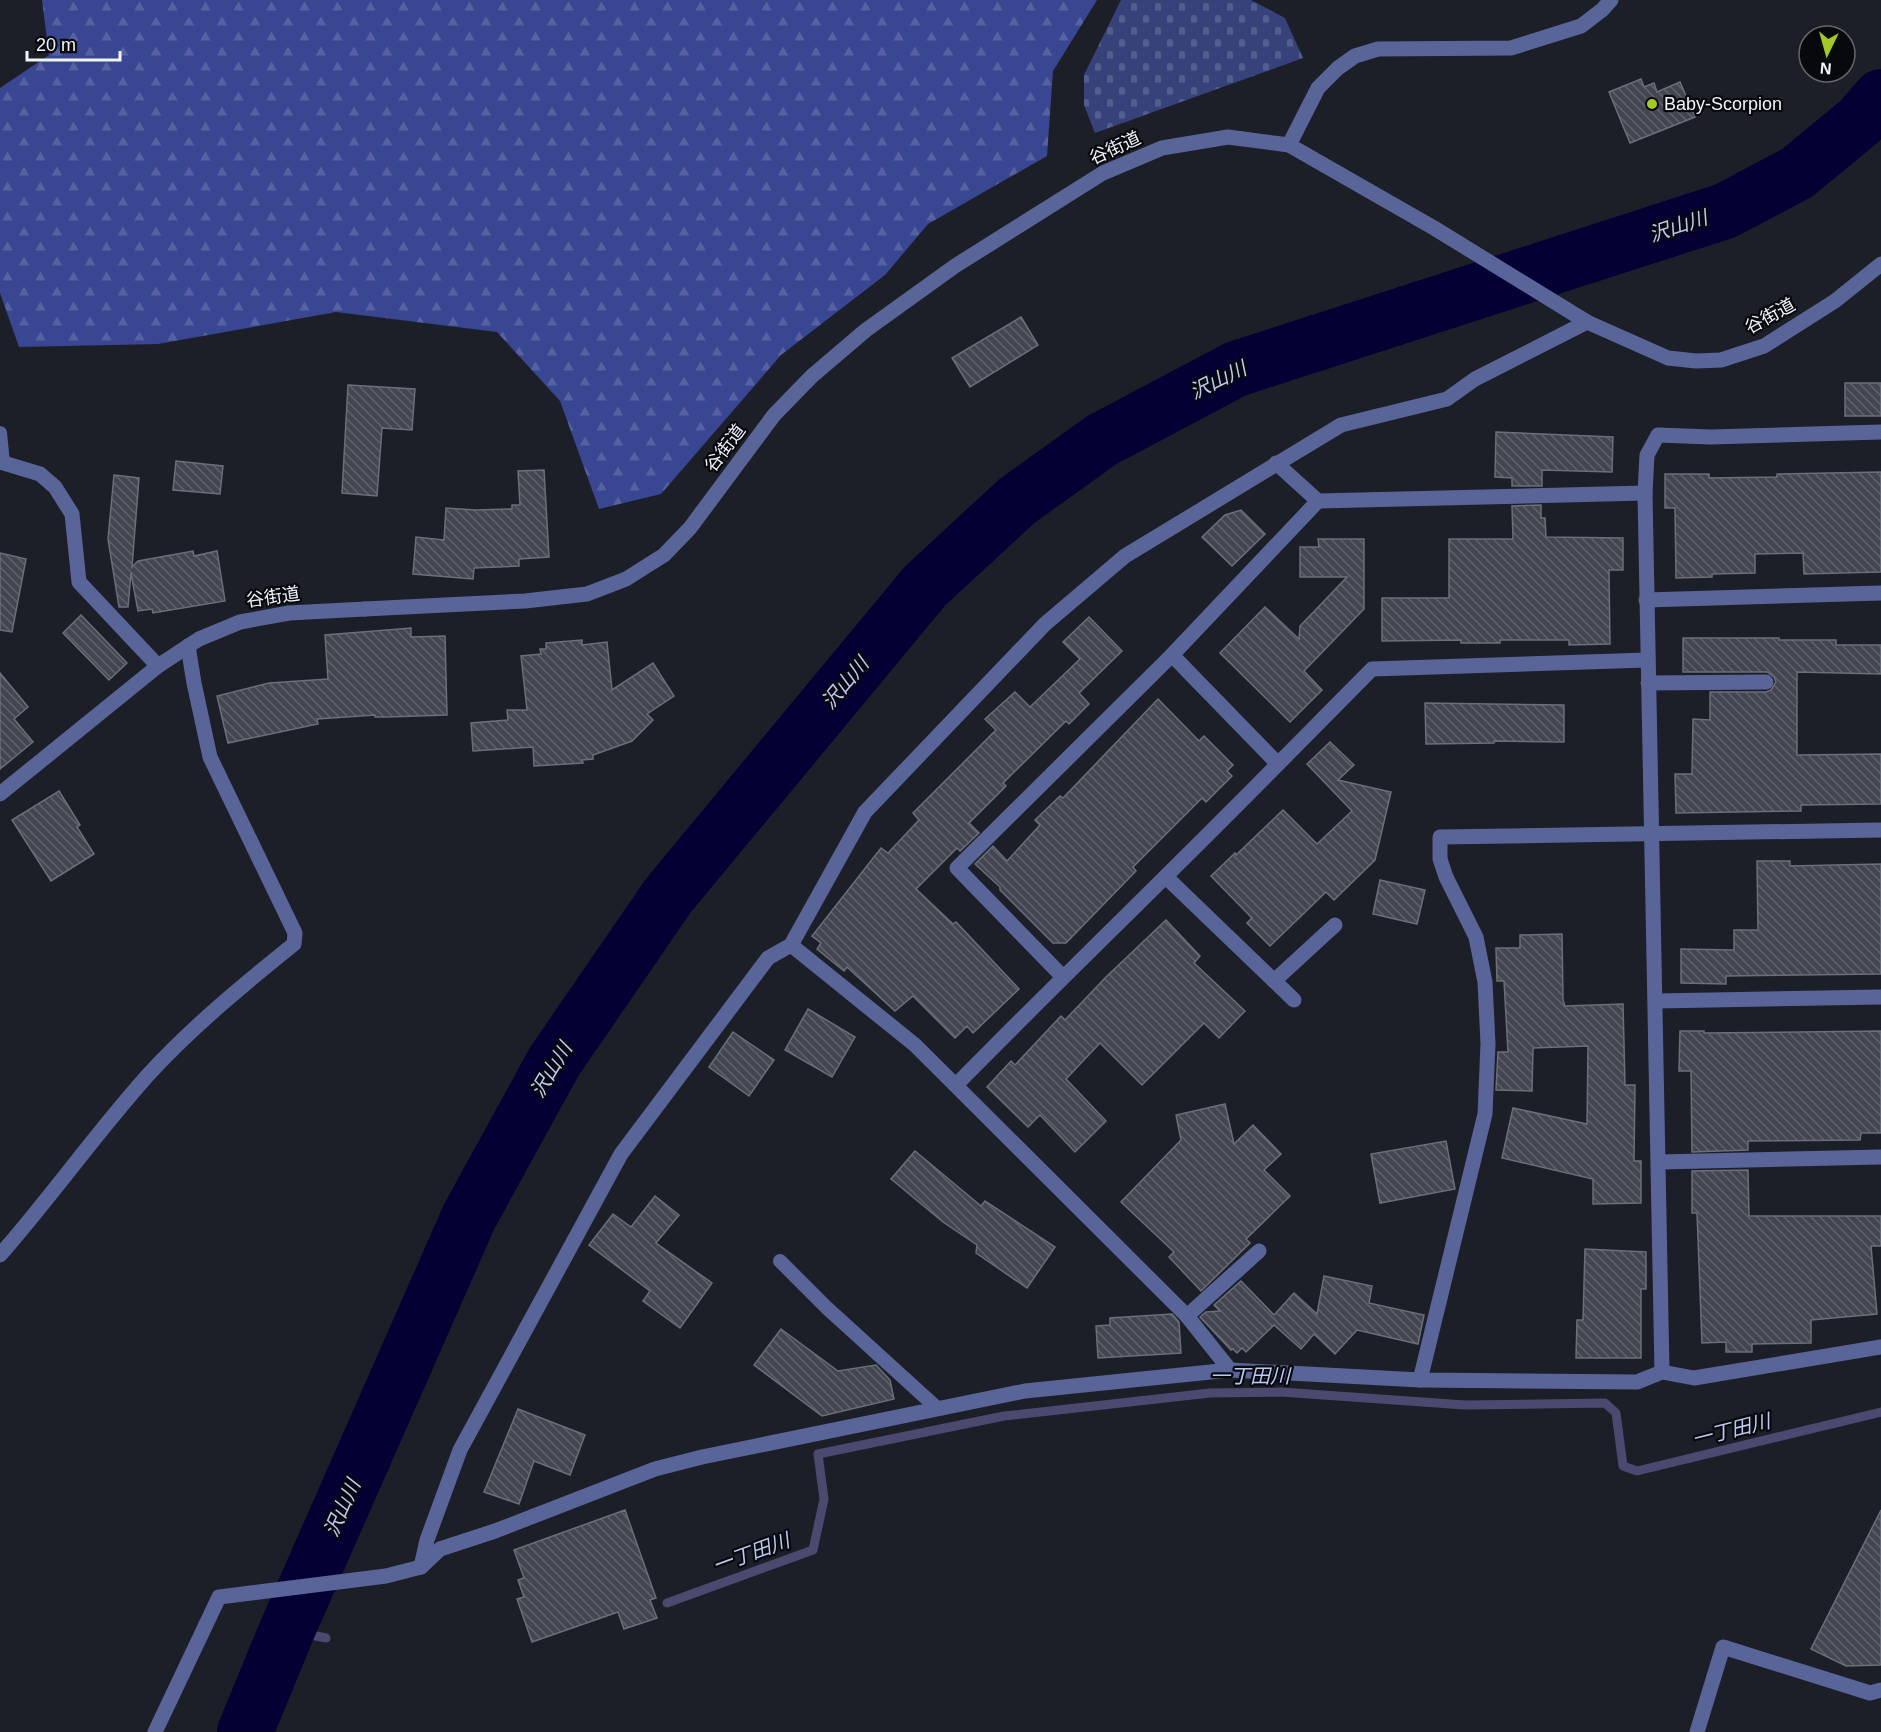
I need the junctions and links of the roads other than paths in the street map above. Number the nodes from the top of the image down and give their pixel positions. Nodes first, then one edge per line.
1 (1611, 0) edge
2 (1289, 145) junction
3 (1881, 264) edge
4 (1587, 322) junction
5 (1881, 432) edge
6 (0, 433) edge
7 (2, 462) edge
8 (1276, 463) junction
9 (1645, 493) junction
10 (1318, 501) junction
11 (1881, 592) edge
12 (1646, 600) junction
13 (188, 646) junction
14 (1172, 655) junction
15 (1647, 660) junction
16 (158, 666) junction
17 (1766, 682) dead end
18 (1648, 683) junction
19 (1278, 764) junction
20 (0, 794) edge
21 (1881, 830) edge
22 (1652, 833) junction
23 (1166, 877) junction
24 (1335, 925) dead end
25 (790, 945) junction
26 (1063, 977) junction
27 (1274, 981) junction
28 (1881, 997) edge
29 (1294, 1000) dead end
30 (1656, 1001) junction
31 (956, 1085) junction
32 (1881, 1157) edge
33 (1659, 1162) junction
34 (1259, 1251) dead end
35 (0, 1255) edge
36 (780, 1261) dead end
37 (1187, 1316) junction
38 (1881, 1347) edge
39 (1230, 1370) junction
40 (1662, 1372) junction
41 (1420, 1380) junction
42 (937, 1408) junction
43 (421, 1567) junction
44 (1881, 1690) edge
45 (155, 1732) edge
46 (1697, 1732) edge

1 - 2 street
2 - 4 street, 谷街道
2 - 13 street, 谷街道
3 - 4 street, 谷街道
4 - 8 street
5 - 9 street
6 - 7 lane
7 - 16 street
8 - 10 street
8 - 25 street
9 - 10 street
9 - 12 street
10 - 14 street
11 - 12 street
12 - 15 street
13 - 16 street, 谷街道
13 - 35 street
14 - 19 street
14 - 26 street
15 - 18 street
15 - 19 street
16 - 20 street, 谷街道
17 - 18 street
18 - 22 street
19 - 23 street
21 - 22 street
22 - 30 street
22 - 41 street
23 - 26 street
23 - 27 street
24 - 27 street
25 - 31 street
25 - 43 street
26 - 31 street
27 - 29 street
28 - 30 street
30 - 33 street
31 - 37 street
32 - 33 street
33 - 40 street
34 - 37 street
36 - 42 lane
37 - 39 street
38 - 40 street
39 - 41 street
39 - 42 street
40 - 41 street
42 - 43 street
43 - 45 street
44 - 46 street

